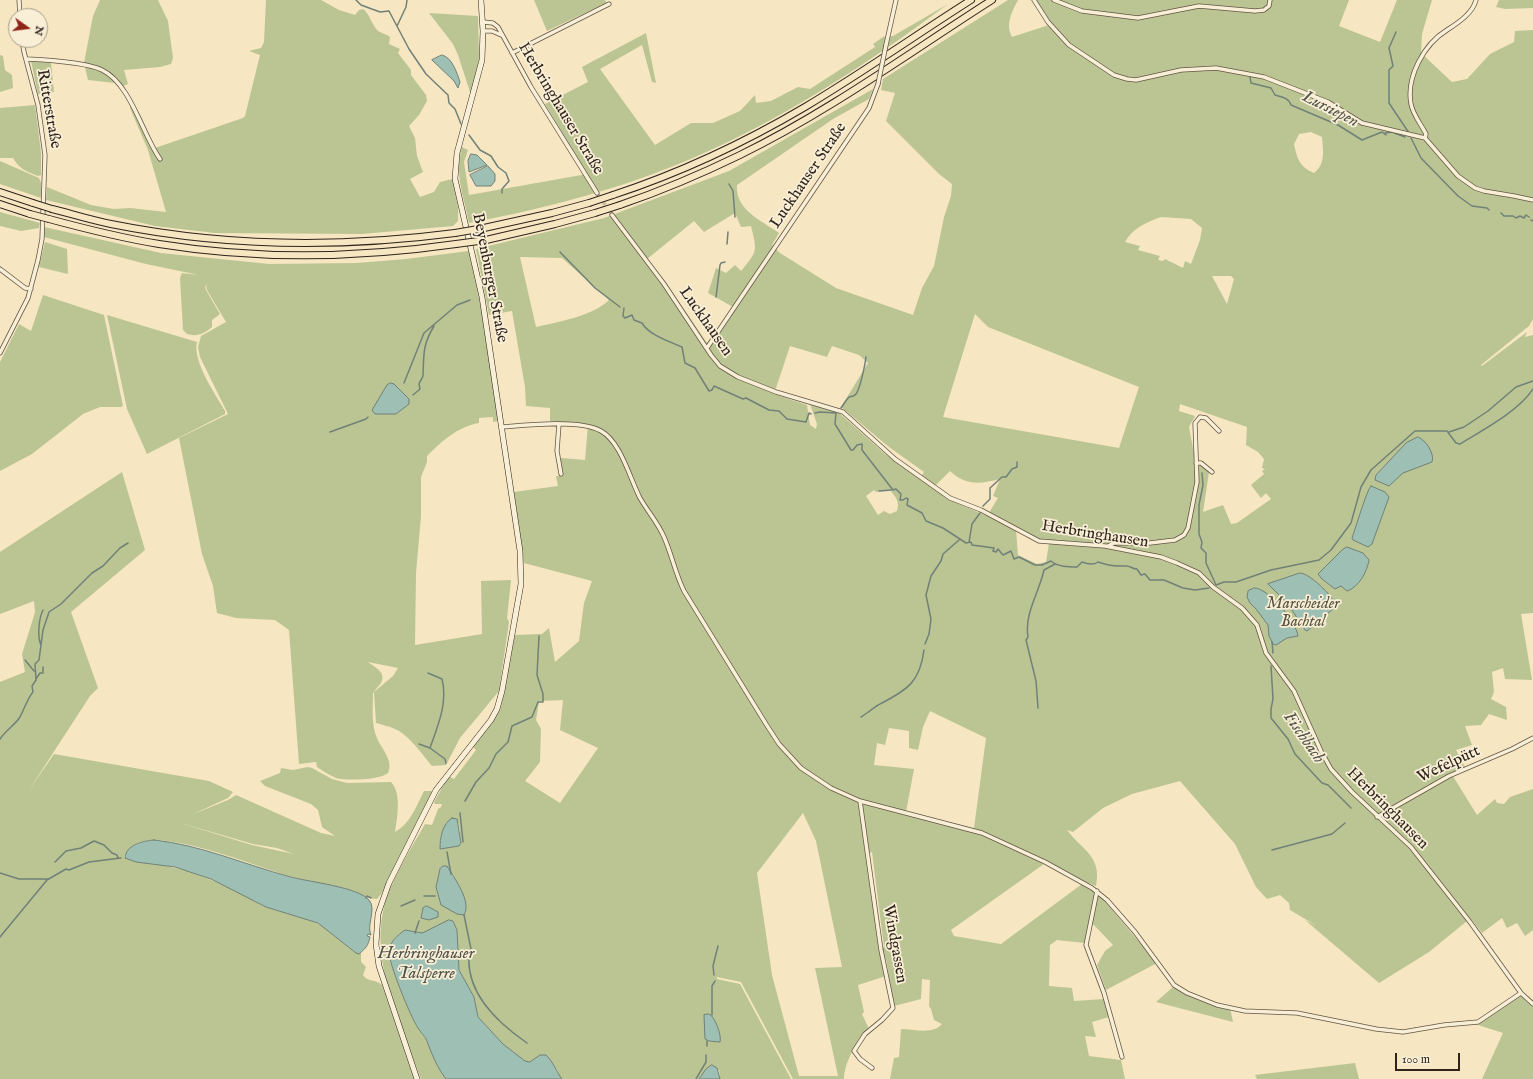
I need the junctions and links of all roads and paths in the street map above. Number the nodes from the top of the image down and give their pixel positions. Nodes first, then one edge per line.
1 (481, 0) edge
2 (896, 0) edge
3 (971, 0) edge
4 (992, 0) edge
5 (1034, 0) edge
6 (1054, 0) edge
7 (1270, 0) edge
8 (1476, 0) edge
9 (609, 4) dead end
10 (483, 22) junction
11 (483, 31) junction
12 (504, 37) junction
13 (24, 48) edge
14 (512, 53) junction
15 (26, 59) junction
16 (1425, 138) junction
17 (160, 159) dead end
18 (0, 192) edge
19 (597, 193) tunnel mouth
20 (1533, 200) edge
21 (0, 204) edge
22 (612, 215) tunnel mouth
23 (0, 269) edge
24 (31, 289) junction
25 (707, 348) junction
26 (0, 353) edge
27 (852, 420) joint
28 (559, 424) junction
29 (502, 427) junction
30 (1219, 431) dead end
31 (1196, 463) junction
32 (1212, 472) dead end
33 (561, 474) dead end
34 (1108, 546) junction
35 (1533, 738) edge
36 (860, 801) junction
37 (1377, 817) junction
38 (1097, 891) junction
39 (1521, 992) junction
40 (1533, 1004) edge
41 (1122, 1057) dead end
42 (872, 1068) dead end
43 (417, 1079) edge

1 - 10 main road, Beyenburger Straße
2 - 25 street, Luckhauser Straße, bridge
3 - 18 highway, bridge
4 - 21 highway, bridge
5 - 16 street
6 - 7 street
8 - 16 street
9 - 14 street
10 - 11 main road, Beyenburger Straße
10 - 12 street, Herbringhauser Straße
11 - 12 street, Herbringhauser Straße
11 - 29 main road, Beyenburger Straße
12 - 14 street, Herbringhauser Straße
13 - 15 street, Ritterstraße
14 - 19 street, Herbringhauser Straße
15 - 17 street
15 - 24 street, Ritterstraße
16 - 20 street
22 - 25 street, Luckhausen
23 - 24 street
24 - 26 street
25 - 27 street, Luckhausen
27 - 34 street, Herbringhausen
28 - 29 street
28 - 33 street
28 - 36 street
29 - 43 main road, Beyenburger Straße
30 - 31 street
31 - 32 street
31 - 34 street
34 - 37 street, Herbringhausen
35 - 37 street, Wefelpütt
36 - 38 street
36 - 42 street, Windgassen
37 - 39 street, Herbringhausen
38 - 39 street
38 - 41 street
39 - 40 street, Herbringhausen

